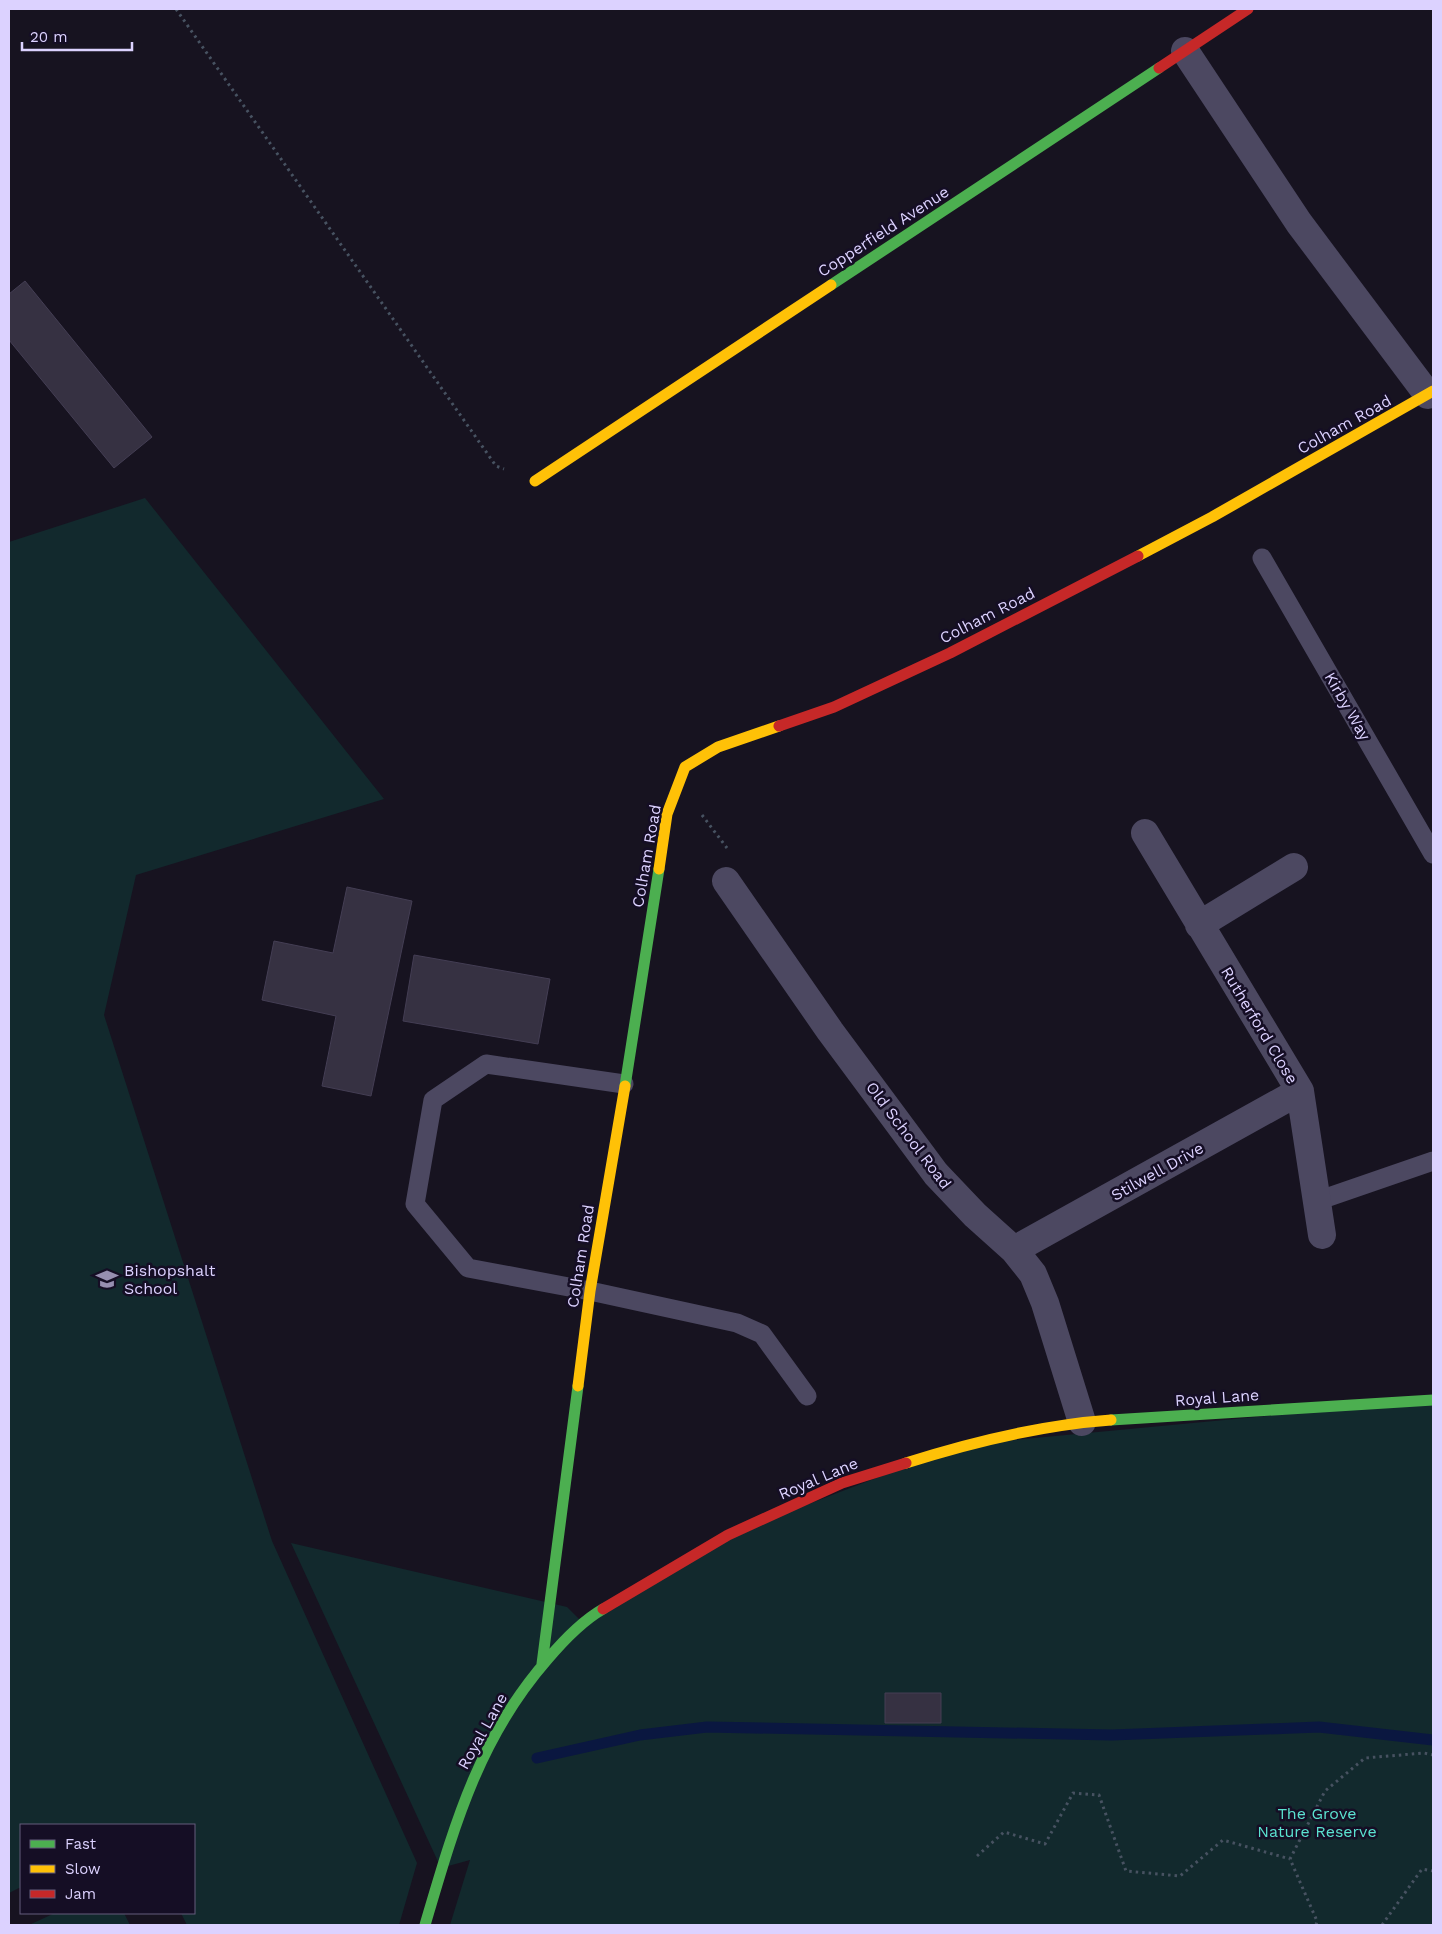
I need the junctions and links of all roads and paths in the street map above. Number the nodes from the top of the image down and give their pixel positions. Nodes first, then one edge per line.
1 (176, 9) edge
2 (1248, 9) edge
3 (1185, 51) junction
4 (1431, 393) edge
5 (535, 481) joint
6 (1262, 558) dead end
7 (676, 792) junction
8 (1145, 833) dead end
9 (1433, 854) edge
10 (1294, 867) dead end
11 (726, 882) joint
12 (1199, 925) junction
13 (624, 1084) junction
14 (1300, 1091) junction
15 (1433, 1161) edge
16 (1316, 1200) junction
17 (1322, 1234) dead end
18 (1014, 1250) junction
19 (590, 1291) junction
20 (807, 1396) dead end
21 (1433, 1400) edge
22 (1082, 1422) junction
23 (542, 1664) junction
24 (1433, 1756) edge
25 (977, 1856) dead end
26 (1290, 1859) junction
27 (1433, 1870) edge
28 (426, 1925) edge
29 (1316, 1925) edge
30 (1382, 1925) edge

1 - 5 path
2 - 3 street, Copperfield Avenue
3 - 4 street
3 - 5 street, Copperfield Avenue
4 - 7 street, Colham Road
6 - 9 lane, Kirby Way
7 - 11 path
7 - 13 street, Colham Road
8 - 12 street, Rutherford Close
10 - 12 street
11 - 18 street, Old School Road
12 - 14 street, Rutherford Close
13 - 19 street, Colham Road
13 - 19 lane
14 - 16 street, Rutherford Close
14 - 18 street, Stilwell Drive
15 - 16 lane
16 - 17 street, Rutherford Close
18 - 22 street, Old School Road
19 - 20 lane
19 - 23 street, Colham Road
21 - 22 street, Royal Lane
22 - 23 street, Royal Lane
23 - 28 street, Royal Lane
24 - 26 path
25 - 26 path
26 - 29 path
27 - 30 path

